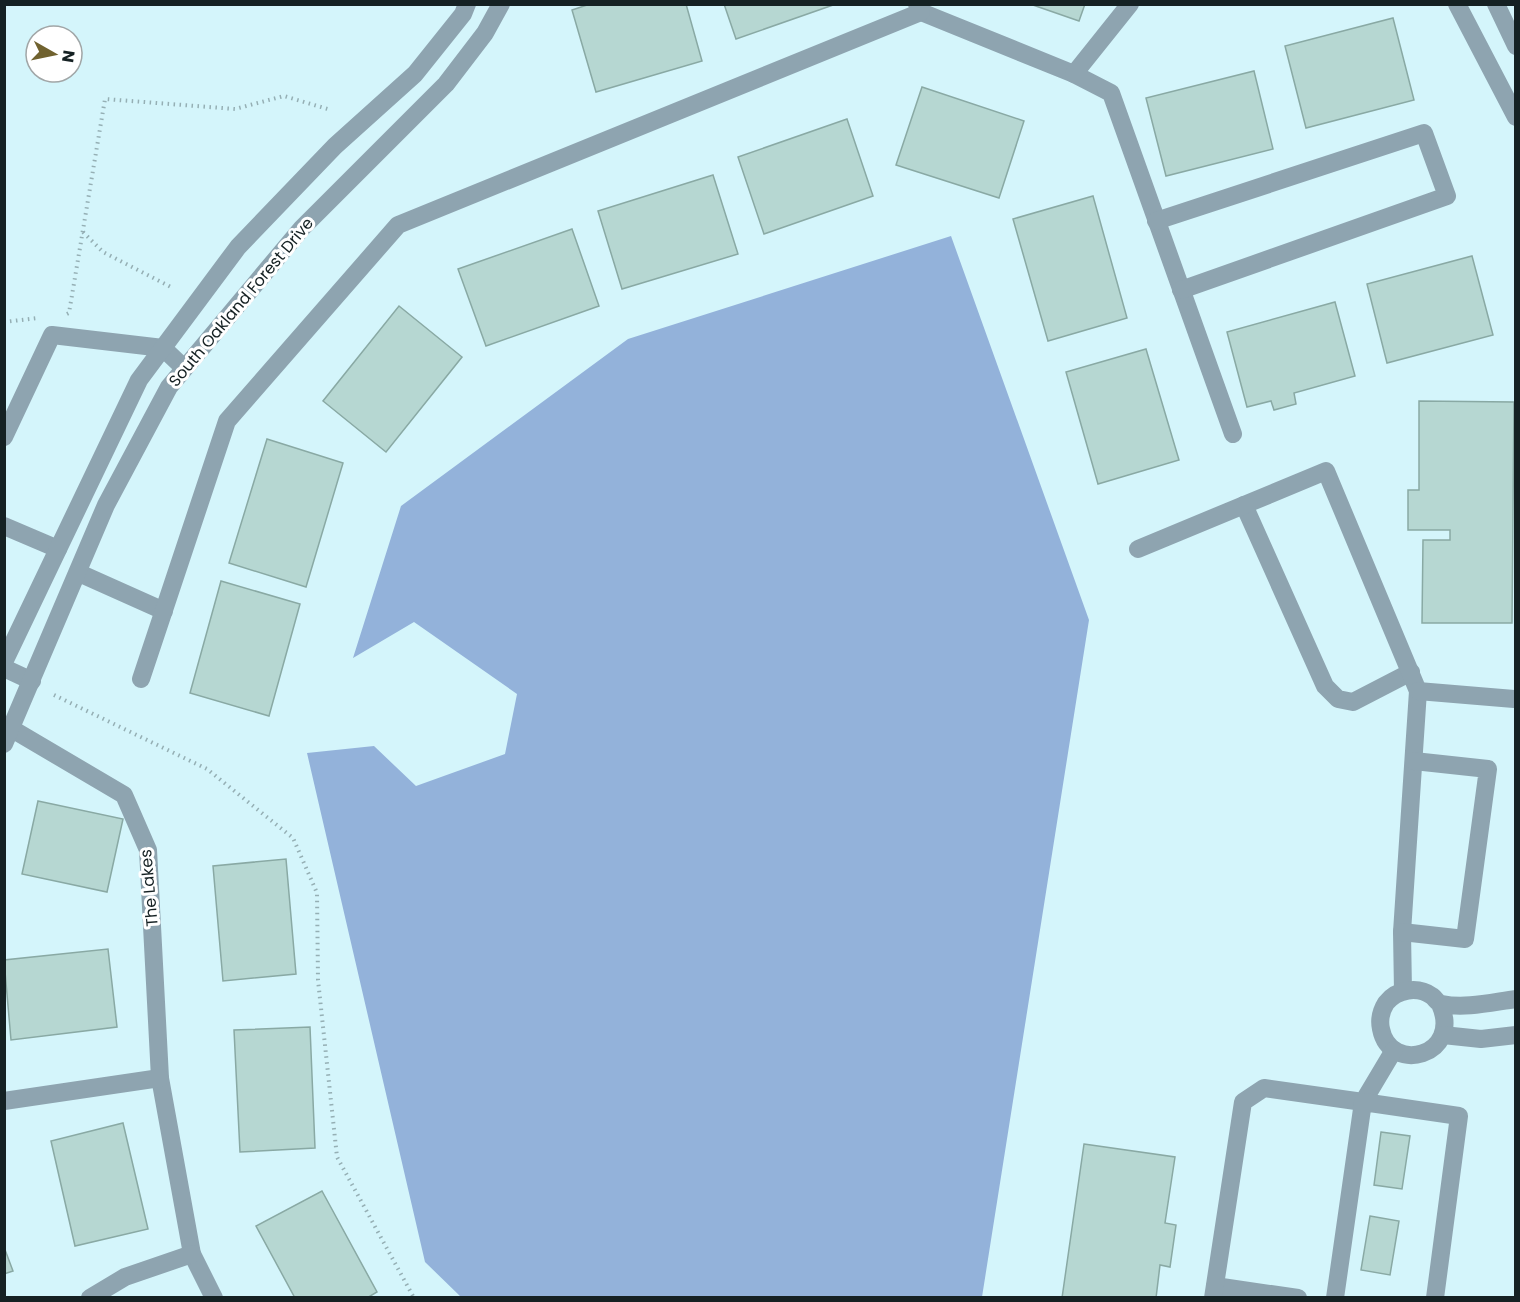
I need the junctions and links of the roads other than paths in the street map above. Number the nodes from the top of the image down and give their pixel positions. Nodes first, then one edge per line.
1 (467, 4) edge
2 (501, 4) edge
3 (1130, 4) edge
4 (1456, 4) edge
5 (1496, 4) edge
6 (919, 8) edge
7 (1515, 46) edge
8 (1074, 74) junction
9 (1515, 117) edge
10 (1156, 221) junction
11 (1181, 290) junction
12 (163, 348) junction
13 (184, 368) junction
14 (1233, 434) dead end
15 (4, 437) edge
16 (1244, 505) junction
17 (4, 526) edge
18 (58, 549) junction
19 (1138, 549) dead end
20 (78, 573) junction
21 (164, 611) junction
22 (4, 662) edge
23 (4, 668) edge
24 (1411, 672) junction
25 (141, 679) dead end
26 (32, 681) junction
27 (1418, 691) junction
28 (1514, 699) dead end
29 (8, 737) edge
30 (1414, 761) junction
31 (1402, 932) junction
32 (1403, 991) junction
33 (1515, 999) edge
34 (1440, 1004) junction
35 (1443, 1035) junction
36 (1515, 1035) edge
37 (1394, 1050) junction
38 (160, 1078) junction
39 (4, 1101) edge
40 (1363, 1102) junction
41 (192, 1254) junction
42 (1214, 1292) edge
43 (90, 1298) edge
44 (214, 1298) edge
45 (1298, 1298) edge
46 (1335, 1298) edge
47 (1435, 1298) edge

1 - 12 street, South Oakland Forest Drive
2 - 13 street, South Oakland Forest Drive
3 - 8 street
4 - 9 street
5 - 7 street
6 - 8 street
6 - 21 street
8 - 10 street
10 - 11 street
10 - 11 street
11 - 14 street
12 - 13 street
12 - 15 street
12 - 18 street, South Oakland Forest Drive
13 - 20 street, South Oakland Forest Drive
16 - 19 street
16 - 24 street
16 - 24 street
17 - 18 street
18 - 22 street, South Oakland Forest Drive
20 - 21 street
20 - 26 street, South Oakland Forest Drive
21 - 25 street
23 - 26 street
24 - 27 street
26 - 29 street, South Oakland Forest Drive
27 - 28 street
27 - 30 street
29 - 38 street, The Lakes
30 - 31 street
30 - 31 street
31 - 32 street
32 - 34 street
32 - 37 street
33 - 34 street
34 - 35 street
35 - 36 street
35 - 37 street
37 - 40 street
38 - 39 street
38 - 41 street, The Lakes
40 - 42 street
40 - 46 street
40 - 47 street
41 - 43 street
41 - 44 street, The Lakes
42 - 45 street

